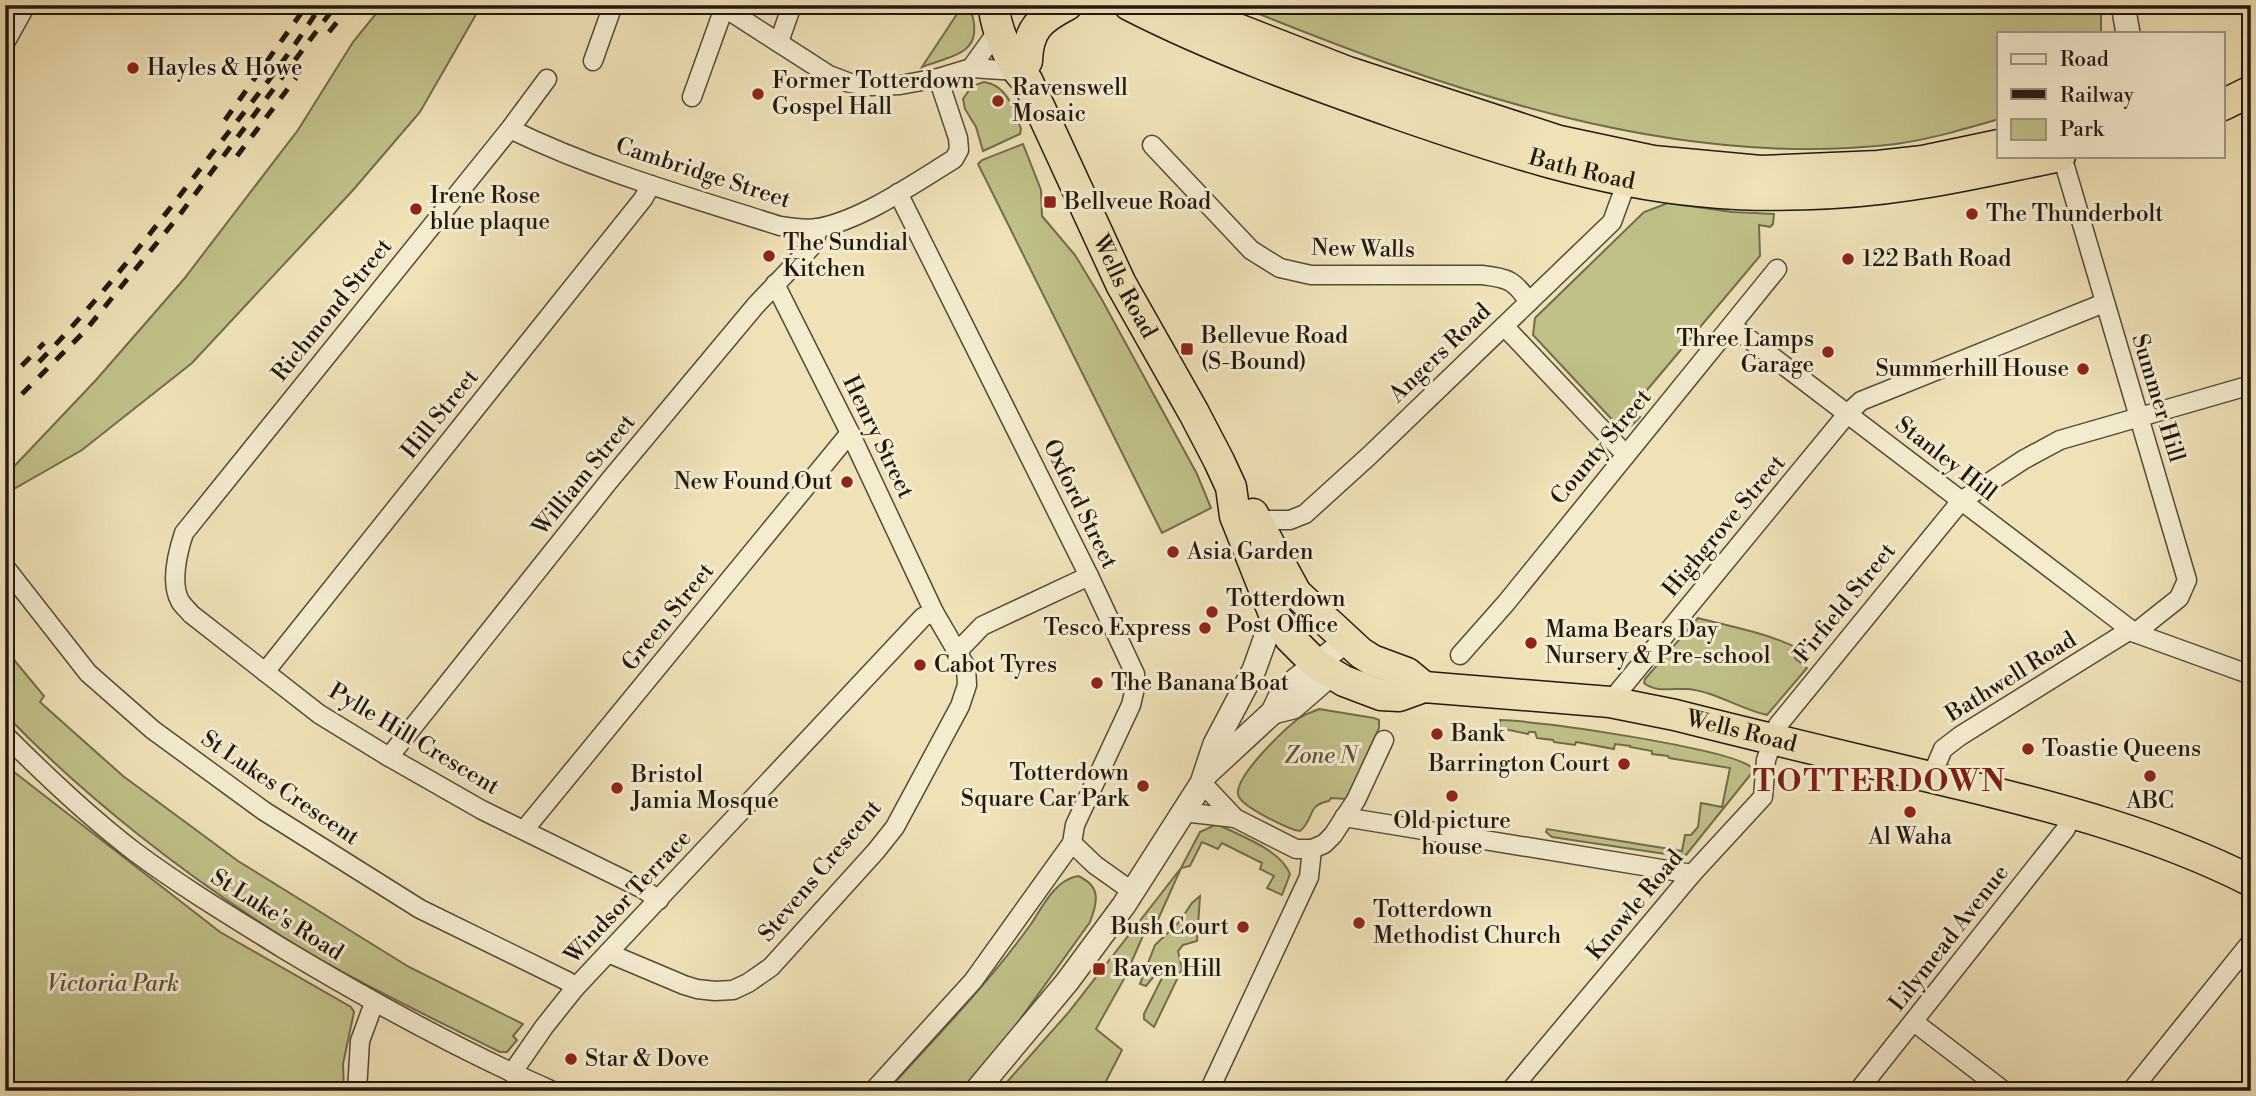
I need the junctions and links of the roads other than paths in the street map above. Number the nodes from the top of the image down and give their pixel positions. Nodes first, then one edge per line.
1 (26, 5) edge
2 (613, 5) edge
3 (792, 5) edge
4 (1068, 5) edge
5 (1129, 5) edge
6 (1176, 5) edge
7 (722, 7) edge
8 (997, 13) edge
9 (779, 42) junction
10 (5, 43) edge
11 (593, 61) dead end
12 (971, 68) junction
13 (1024, 71) junction
14 (937, 78) junction
15 (2251, 78) edge
16 (547, 79) dead end
17 (2224, 83) edge
18 (2251, 91) edge
19 (692, 97) dead end
20 (2224, 104) edge
21 (510, 129) junction
22 (1997, 139) edge
23 (1152, 145) dead end
24 (1997, 145) edge
25 (2051, 158) edge
26 (2062, 158) edge
27 (1923, 161) junction
28 (1628, 181) junction
29 (651, 185) junction
30 (898, 193) junction
31 (818, 228) junction
32 (1777, 269) dead end
33 (775, 284) junction
34 (1529, 302) junction
35 (2104, 303) junction
36 (1504, 326) junction
37 (1732, 326) junction
38 (2251, 385) edge
39 (1848, 413) junction
40 (2138, 418) junction
41 (850, 433) junction
42 (1626, 456) junction
43 (1231, 487) junction
44 (1961, 501) junction
45 (1256, 520) junction
46 (5, 567) edge
47 (1089, 576) junction
48 (176, 581) joint
49 (934, 612) junction
50 (1275, 614) junction
51 (2132, 632) junction
52 (958, 651) junction
53 (1460, 655) dead end
54 (1332, 658) junction
55 (265, 672) junction
56 (2251, 675) edge
57 (1610, 702) junction
58 (5, 735) edge
59 (1384, 740) dead end
60 (1772, 740) junction
61 (389, 757) junction
62 (1931, 777) junction
63 (1204, 779) junction
64 (1183, 812) junction
65 (2074, 812) junction
66 (1344, 817) junction
67 (1235, 818) junction
68 (524, 830) junction
69 (1072, 843) junction
70 (1312, 849) junction
71 (1692, 874) junction
72 (2251, 881) edge
73 (1133, 892) junction
74 (659, 900) junction
75 (2251, 942) edge
76 (608, 953) junction
77 (575, 988) junction
78 (374, 1003) junction
79 (1914, 1022) junction
80 (512, 1073) junction
81 (356, 1091) edge
82 (554, 1091) edge
83 (873, 1091) edge
84 (976, 1091) edge
85 (1209, 1091) edge
86 (1510, 1091) edge
87 (1858, 1091) edge
88 (2004, 1091) edge
89 (2131, 1091) edge

1 - 10 street
2 - 11 street
3 - 9 street
4 - 13 highway
5 - 28 highway, Bath Road
6 - 27 highway, Bath Road
7 - 9 street
7 - 19 street
8 - 12 street
8 - 13 highway, Wells Road
9 - 14 street
12 - 13 street
12 - 14 street
13 - 43 highway, Wells Road
14 - 30 street, Cambridge Street
15 - 17 highway
16 - 21 street, Richmond Street
18 - 20 highway
21 - 29 street, Cambridge Street
21 - 48 street, Richmond Street
22 - 27 highway, Bath Road
23 - 34 street, New Walls
24 - 27 highway, Bath Road
25 - 28 highway, Bath Road
26 - 35 street, Summer Hill
28 - 34 street, Angers Road
29 - 31 street, Cambridge Street
29 - 55 street, Hill Street
30 - 31 street, Cambridge Street
30 - 47 street, Oxford Street
31 - 33 street, William Street
32 - 37 street, County Street
33 - 41 street, Henry Street
33 - 61 street, William Street
34 - 36 street, Angers Road
35 - 39 street, Highgrove Street
35 - 40 street, Summer Hill
36 - 42 street
36 - 45 street, Angers Road
37 - 39 street, Stanley Hill
37 - 42 street, County Street
38 - 40 street, Firfield Street
39 - 44 street, Stanley Hill
39 - 57 street, Highgrove Street
40 - 44 street, Firfield Street
40 - 51 street, Summer Hill
41 - 49 street, Henry Street
41 - 68 street, Green Street
42 - 53 street, County Street
43 - 45 highway, Wells Road
43 - 50 highway, Wells Road
44 - 51 street, Stanley Hill
44 - 60 street, Firfield Street
45 - 54 highway, Wells Road
46 - 77 street, St Lukes Crescent
47 - 52 street
47 - 69 street, Oxford Street
48 - 55 street, Pylle Hill Crescent
49 - 52 street, Stevens Crescent
49 - 74 street, Windsor Terrace
50 - 54 highway, Wells Road
50 - 63 street
51 - 56 street, Stanley Hill
51 - 62 street, Bathwell Road
52 - 76 street, Stevens Crescent
54 - 57 highway, Wells Road
54 - 63 street
55 - 61 street, Pylle Hill Crescent
57 - 60 highway, Wells Road
58 - 78 street, St Luke's Road
59 - 66 street
60 - 62 highway, Wells Road
60 - 71 street, Knowle Road
61 - 68 street, Pylle Hill Crescent
62 - 65 highway, Wells Road
63 - 64 street
63 - 67 street
64 - 67 street
64 - 73 street
65 - 72 highway, Wells Road
65 - 79 street, Lilymead Avenue
66 - 70 street
66 - 71 street
67 - 70 street
68 - 74 street, Pylle Hill Crescent
69 - 73 street
69 - 83 street, Oxford Street
70 - 85 street
71 - 86 street, Knowle Road
73 - 84 street
74 - 76 street, Windsor Terrace
75 - 89 street
76 - 77 street, Windsor Terrace
77 - 80 street, Windsor Terrace
78 - 80 street, St Luke's Road
78 - 81 street
79 - 87 street, Lilymead Avenue
79 - 88 street
80 - 82 street, St Luke's Road

